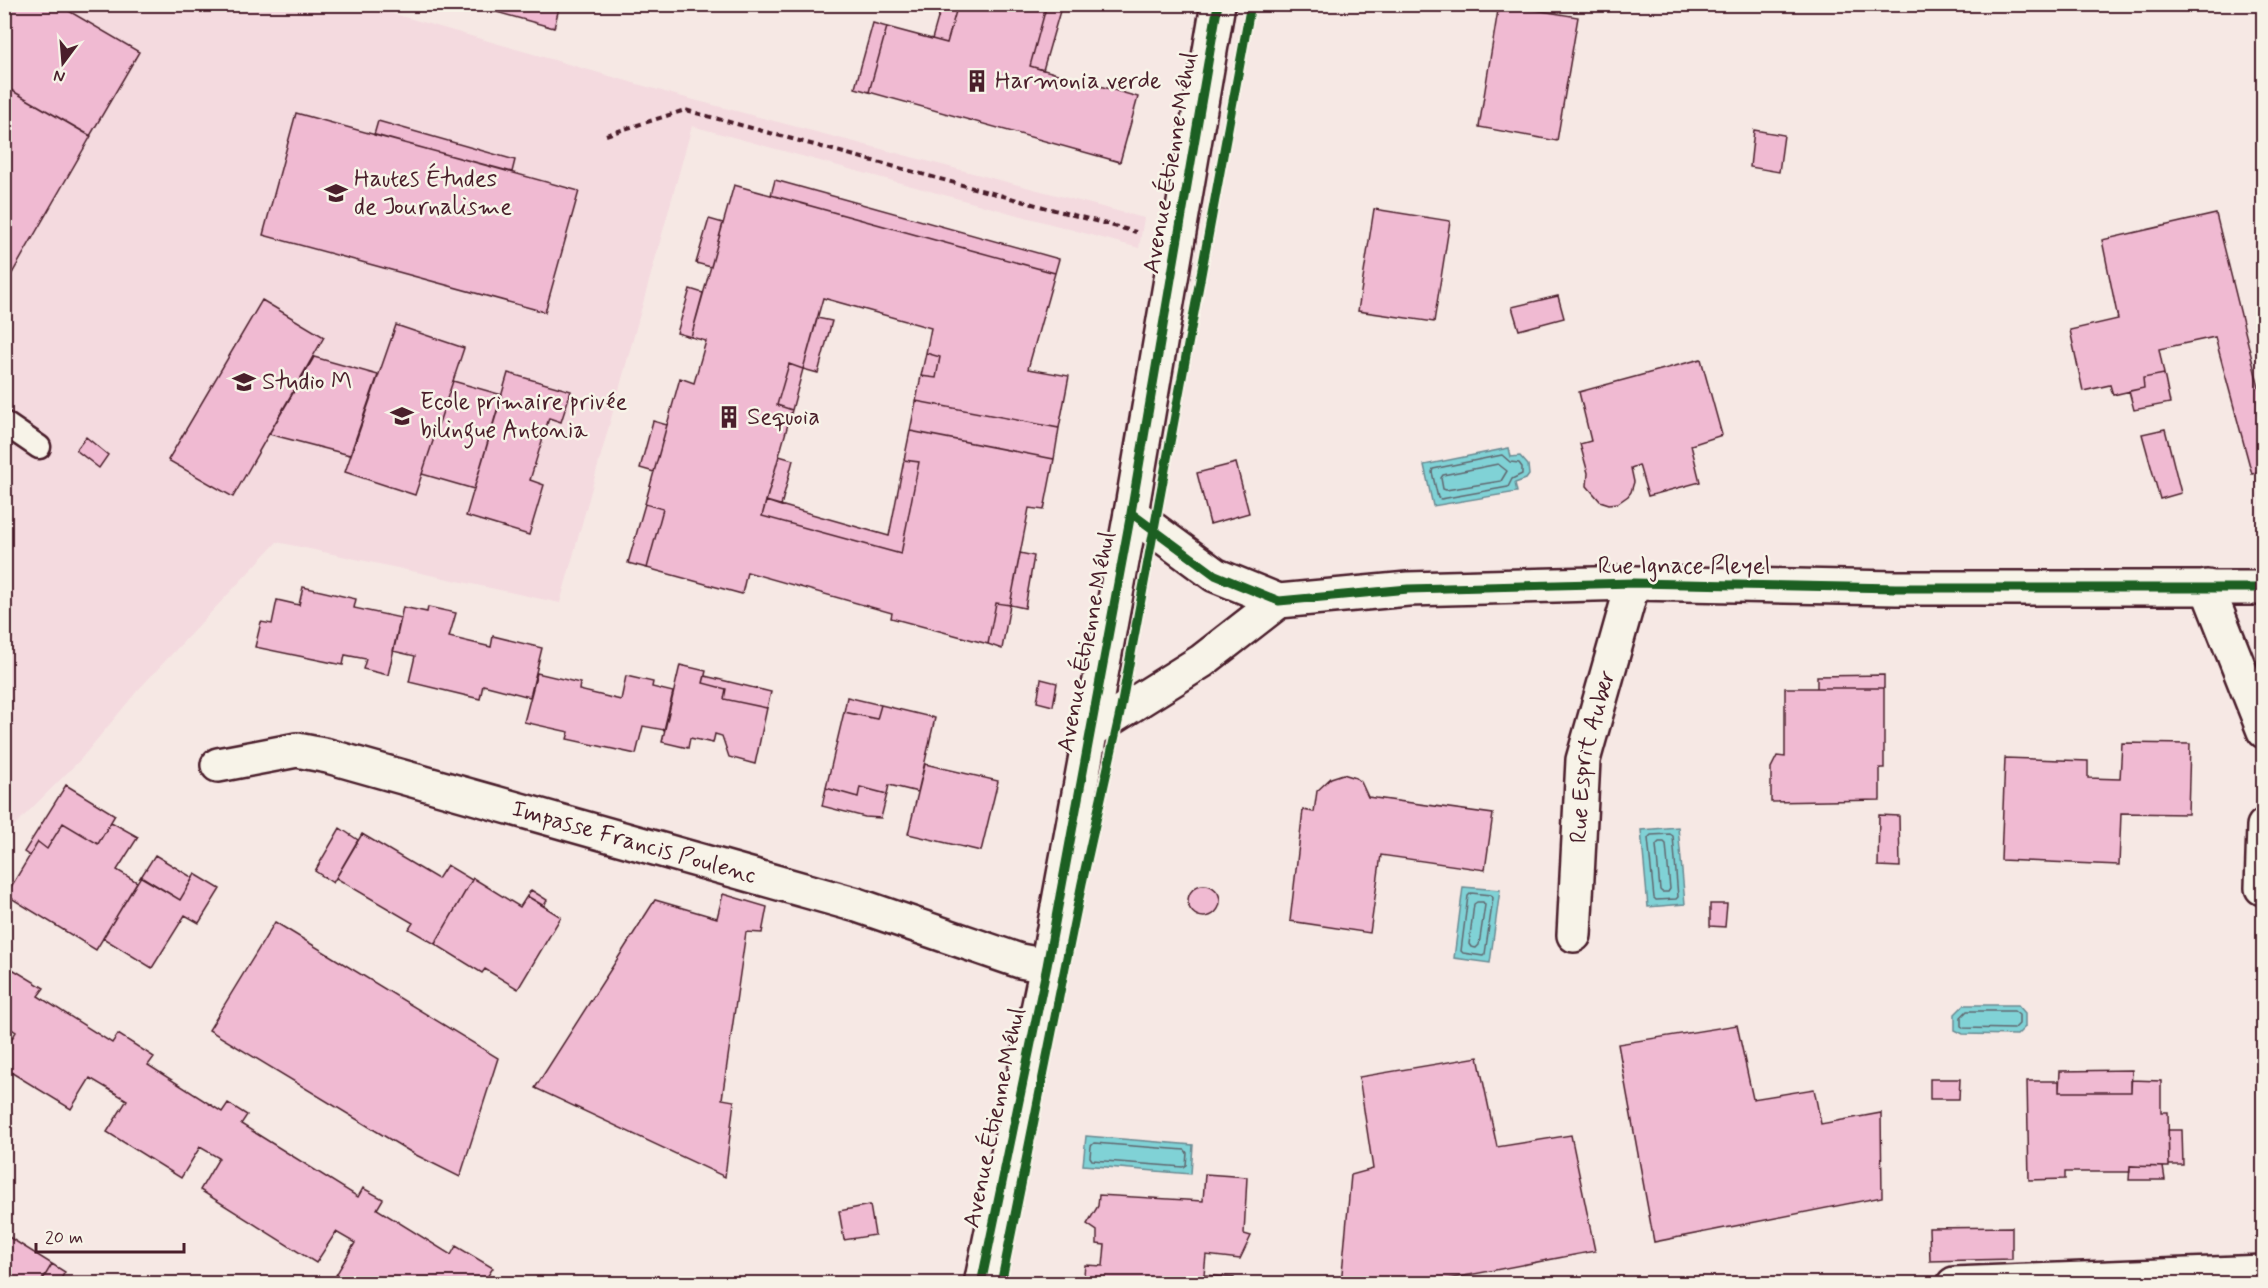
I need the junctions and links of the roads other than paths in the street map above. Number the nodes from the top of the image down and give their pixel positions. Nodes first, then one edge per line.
1 (1218, 4) edge
2 (4, 423) edge
3 (39, 447) dead end
4 (1131, 513) junction
5 (1633, 583) junction
6 (2207, 587) junction
7 (2264, 588) edge
8 (1279, 601) junction
9 (2264, 730) edge
10 (1089, 732) junction
11 (218, 765) dead end
12 (2264, 826) edge
13 (2262, 888) dead end
14 (1574, 935) dead end
15 (1047, 966) junction
16 (2264, 1272) edge
17 (981, 1284) edge
18 (1954, 1284) edge

1 - 4 street, Avenue Étienne Méhul
2 - 3 lane
4 - 8 street, Rue Ignace Pleyel
4 - 10 street, Avenue Étienne Méhul
5 - 6 street, Rue Ignace Pleyel
5 - 8 street, Rue Ignace Pleyel
5 - 14 street, Rue Esprit Auber
6 - 7 street, Rue Ignace Pleyel
6 - 9 street
8 - 10 street
10 - 15 street, Avenue Étienne Méhul
11 - 15 street, Impasse Francis Poulenc
12 - 13 street
15 - 17 street, Avenue Étienne Méhul
16 - 18 street

